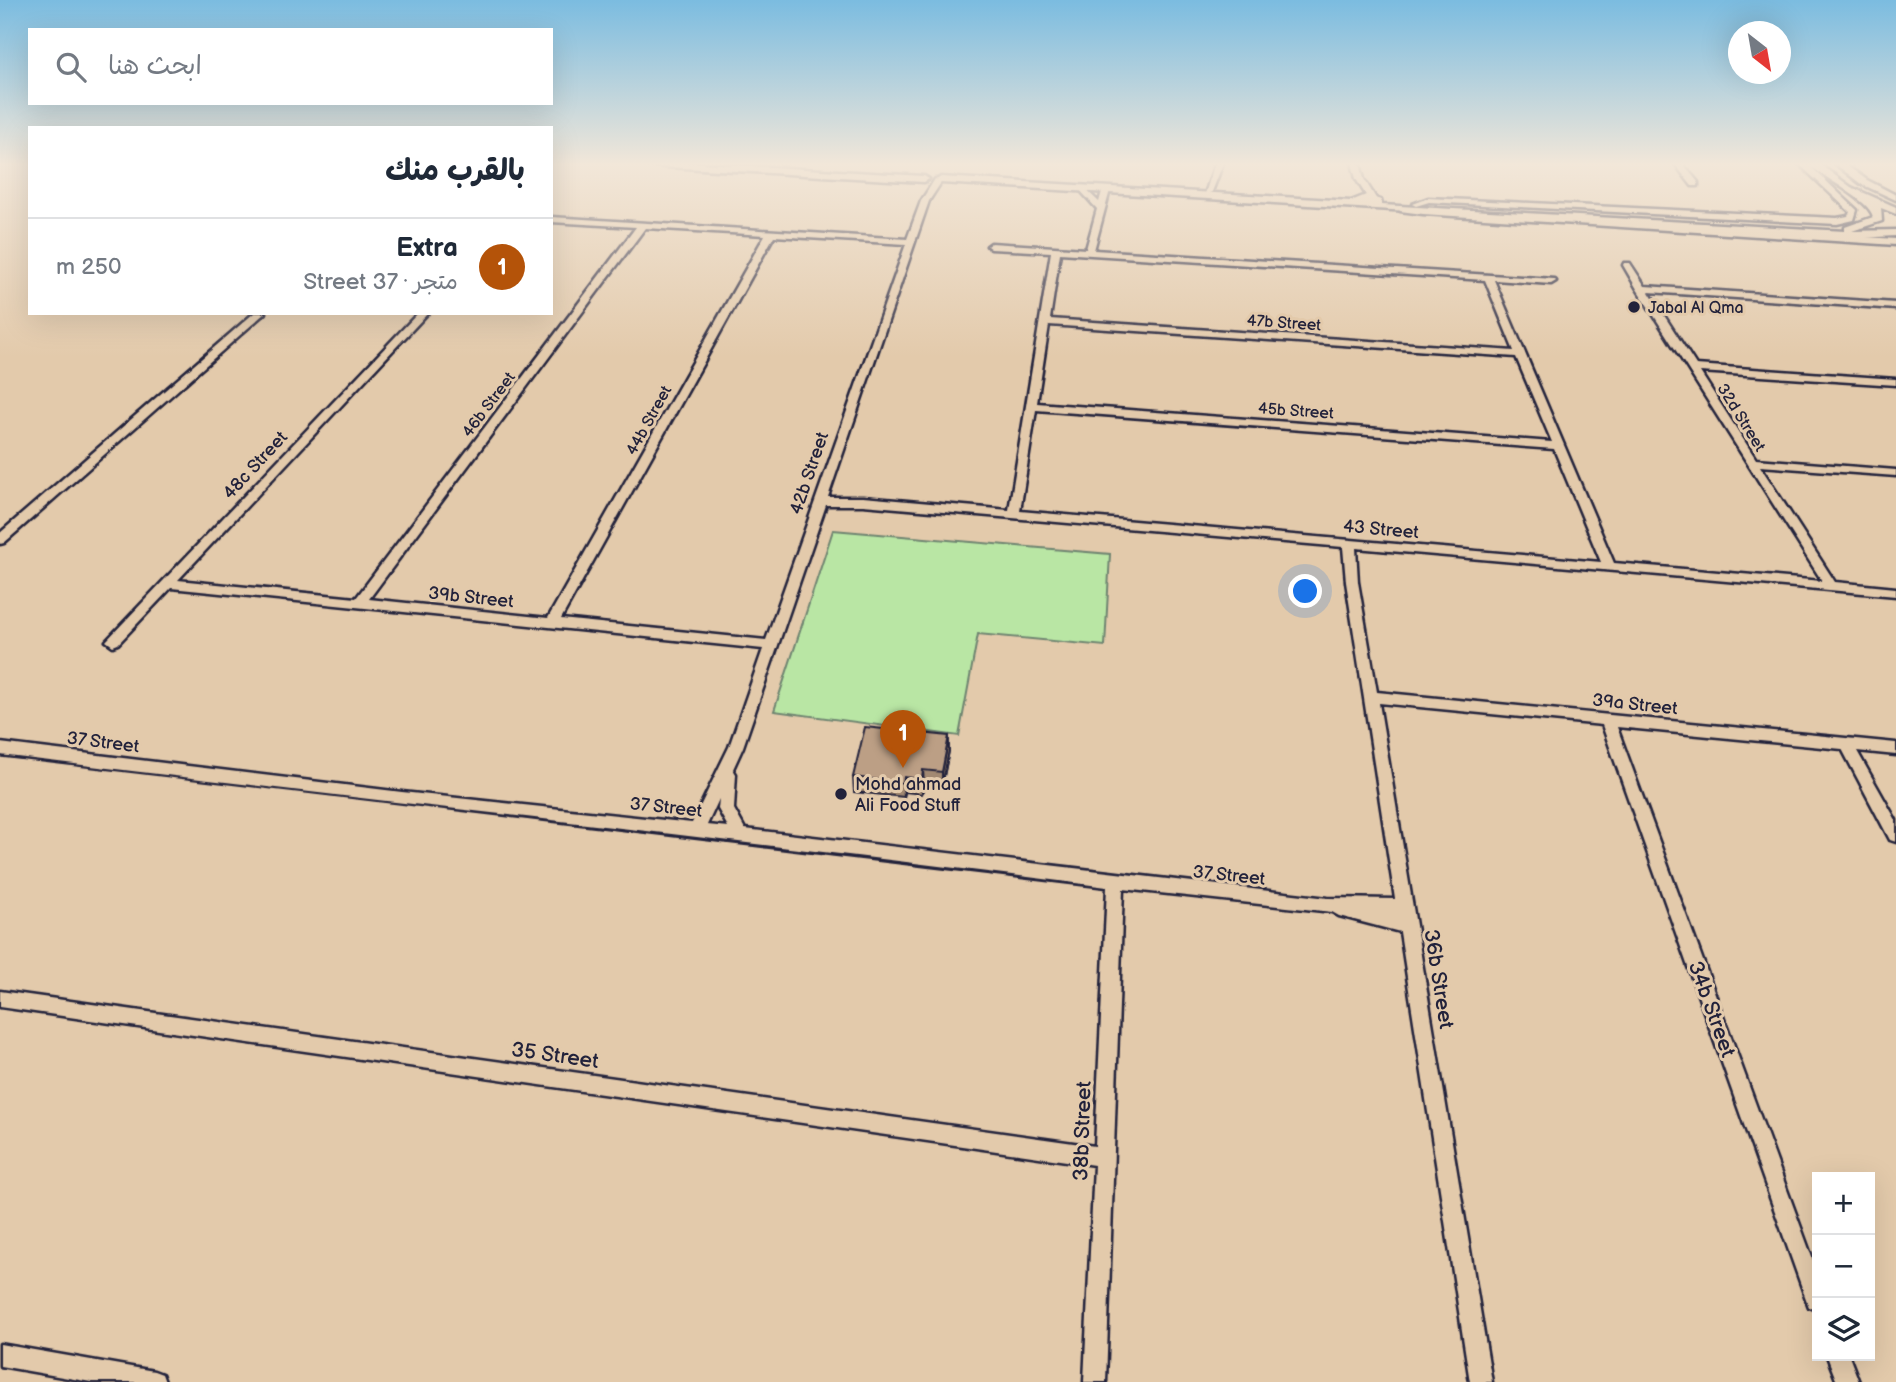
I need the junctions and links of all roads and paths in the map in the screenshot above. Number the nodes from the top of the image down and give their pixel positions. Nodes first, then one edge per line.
1 (640, 227) edge
2 (682, 227) edge
3 (915, 227) edge
4 (1096, 227) edge
5 (1667, 227) edge
6 (1782, 227) edge
7 (1825, 227) edge
8 (1854, 227) edge
9 (1872, 227) edge
10 (1848, 229) junction
11 (771, 233) junction
12 (1892, 234) edge
13 (910, 242) junction
14 (1896, 242) edge
15 (991, 246) dead end
16 (1056, 251) junction
17 (1089, 253) junction
18 (1628, 265) dead end
19 (1488, 277) junction
20 (1551, 281) dead end
21 (1642, 289) junction
22 (1896, 306) edge
23 (258, 315) edge
24 (421, 315) edge
25 (1045, 322) junction
26 (1520, 354) junction
27 (1692, 368) junction
28 (1896, 382) edge
29 (1031, 406) junction
30 (1558, 446) junction
31 (1752, 462) junction
32 (1896, 473) edge
33 (822, 496) junction
34 (1014, 514) junction
35 (0, 540) edge
36 (1345, 543) junction
37 (1609, 566) junction
38 (168, 583) junction
39 (1831, 586) junction
40 (1896, 592) edge
41 (359, 603) junction
42 (552, 623) junction
43 (113, 641) dead end
44 (769, 645) junction
45 (1370, 697) junction
46 (1607, 720) junction
47 (1846, 744) junction
48 (1896, 749) edge
49 (3, 752) edge
50 (732, 758) junction
51 (697, 830) junction
52 (740, 835) junction
53 (1896, 835) edge
54 (1115, 881) junction
55 (1328, 905) junction
56 (1404, 907) junction
57 (1407, 926) junction
58 (0, 999) edge
59 (1104, 1157) junction
60 (1812, 1284) edge
61 (0, 1355) edge
62 (1840, 1361) edge
63 (154, 1382) edge
64 (1094, 1382) edge
65 (1481, 1382) edge
66 (1848, 1382) edge

1 - 41 street, 46b Street
2 - 11 street
3 - 13 street, 42b Street
4 - 17 street
5 - 14 street
6 - 12 street
7 - 10 street
8 - 10 street
9 - 10 street
11 - 13 street
11 - 42 street, 44b Street
13 - 33 street, 42b Street
15 - 16 street
16 - 17 street
16 - 25 street
17 - 19 street
18 - 21 street, 32d Street
19 - 20 street
19 - 26 street
21 - 22 street
21 - 27 street, 32d Street
23 - 35 street
24 - 38 street, 48c Street
25 - 26 street, 47b Street
25 - 29 street
26 - 30 street
27 - 28 street
27 - 31 street, 32d Street
29 - 30 street, 45b Street
29 - 34 street
30 - 37 street
31 - 32 street
31 - 39 street, 32d Street
33 - 34 street, 43 Street
33 - 44 street, 42b Street
34 - 36 street, 43 Street
36 - 37 street, 43 Street
36 - 45 street, 36b Street
37 - 39 street, 43 Street
38 - 41 street, 39b Street
38 - 43 street, 48c Street
39 - 40 street, 43 Street
41 - 42 street, 39b Street
42 - 44 street, 39b Street
44 - 50 street, 42b Street
45 - 46 street, 39a Street
45 - 56 street, 36b Street
46 - 47 street, 39a Street
46 - 60 street, 34b Street
47 - 48 street, 39a Street
47 - 53 street
49 - 51 street, 37 Street
50 - 51 street, 42b Street
50 - 52 street, 42b Street
51 - 52 street, 37 Street
52 - 54 street, 37 Street
54 - 55 street, 37 Street
54 - 59 street, 38b Street
55 - 56 street, 37 Street
55 - 57 street, 37 Street
56 - 57 street, 36b Street
57 - 65 street, 36b Street
58 - 59 street, 35 Street
59 - 64 street, 38b Street
61 - 63 street
62 - 66 street

